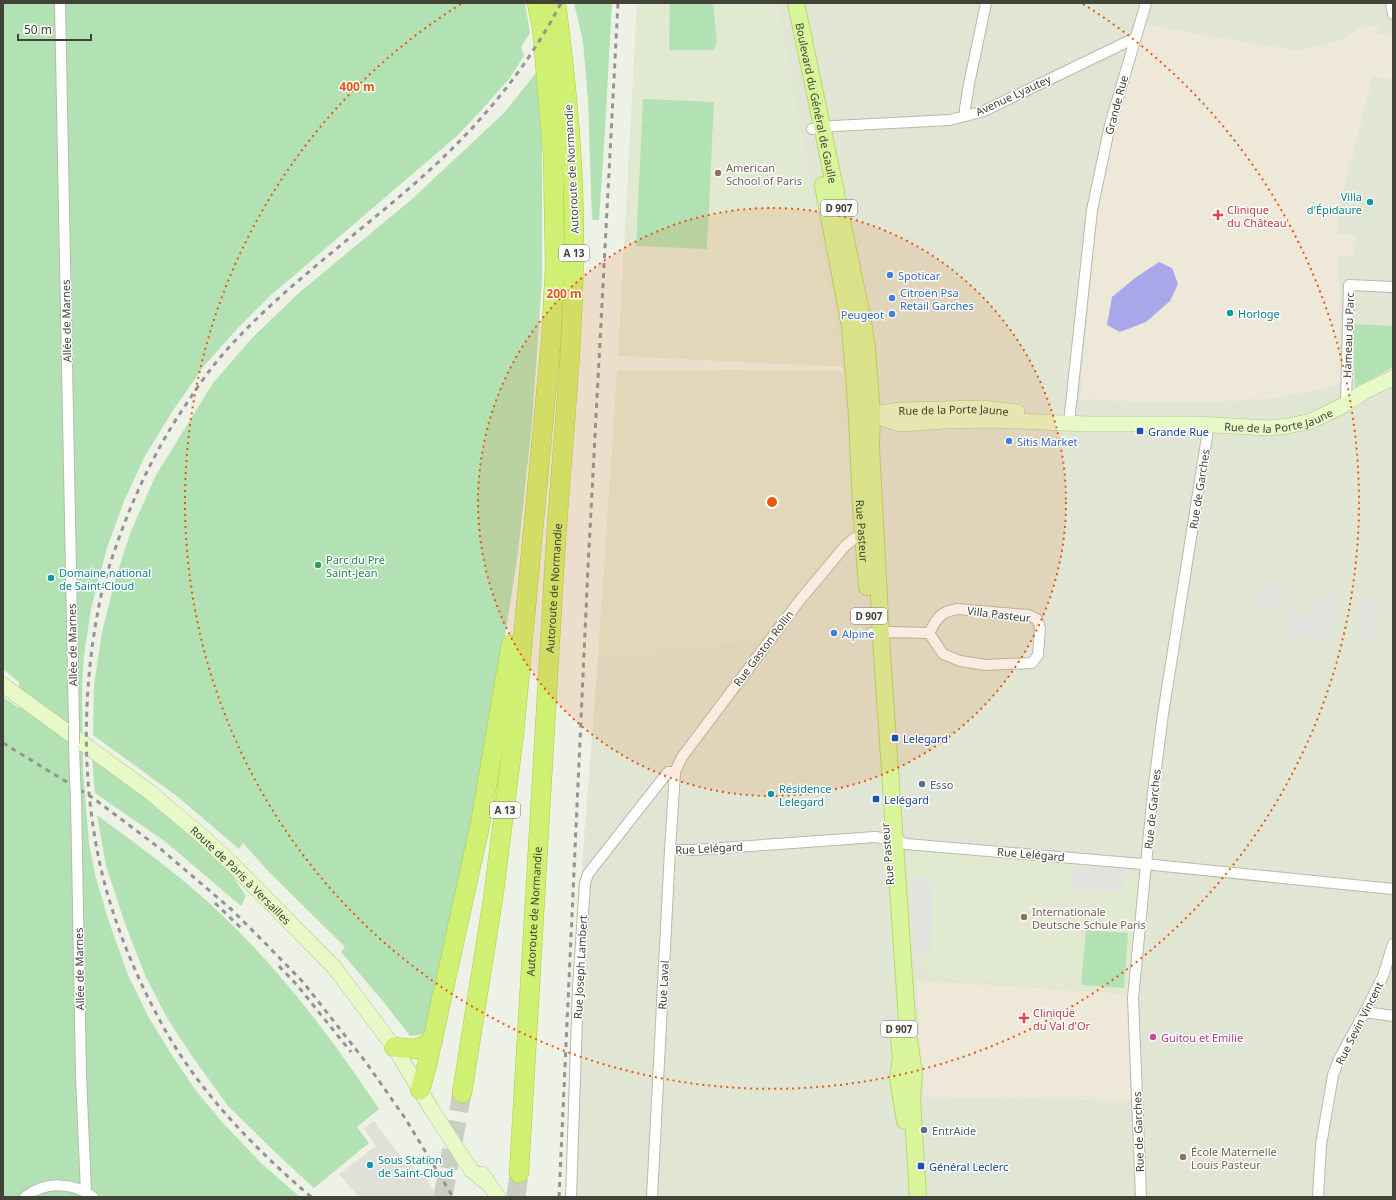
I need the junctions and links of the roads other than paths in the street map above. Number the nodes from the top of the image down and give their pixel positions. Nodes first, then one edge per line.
1 (60, 3) edge
2 (537, 3) edge
3 (556, 3) edge
4 (789, 3) edge
5 (796, 3) edge
6 (986, 3) edge
7 (1146, 3) edge
8 (1391, 3) edge
9 (1393, 14) edge
10 (1134, 38) junction
11 (965, 116) junction
12 (817, 128) junction
13 (1393, 287) edge
14 (866, 348) junction
15 (852, 357) junction
16 (869, 377) junction
17 (1393, 378) edge
18 (1346, 404) junction
19 (864, 415) junction
20 (1064, 423) junction
21 (1209, 424) junction
22 (864, 538) junction
23 (527, 601) junction
24 (876, 632) junction
25 (929, 633) junction
26 (3, 685) edge
27 (675, 772) junction
28 (891, 839) junction
29 (670, 850) junction
30 (1147, 864) junction
31 (1393, 889) edge
32 (1393, 944) edge
33 (1365, 1012) junction
34 (1393, 1016) edge
35 (432, 1041) junction
36 (394, 1047) junction
37 (906, 1079) junction
38 (421, 1085) junction
39 (462, 1093) tunnel mouth
40 (518, 1173) tunnel mouth
41 (487, 1183) junction
42 (89, 1194) edge
43 (25, 1197) edge
44 (498, 1197) edge
45 (571, 1197) edge
46 (652, 1197) edge
47 (907, 1197) edge
48 (918, 1197) edge
49 (1141, 1197) edge
50 (1318, 1197) edge

1 - 42 street, Allée de Marnes, bridge
2 - 23 highway, Autoroute de Normandie / A 13
3 - 40 highway, Autoroute de Normandie / A 13
4 - 12 main road, Boulevard du Général de Gaulle / D 907
5 - 12 main road, Boulevard du Général de Gaulle / D 907
6 - 11 street
7 - 10 street, Grande Rue
8 - 9 street
10 - 11 street, Avenue Lyautey
10 - 20 street, Grande Rue
11 - 12 street, Avenue Lyautey
12 - 14 main road, Boulevard du Général de Gaulle / D 907
12 - 15 main road, Boulevard du Général de Gaulle / D 907
13 - 18 street, Hameau du Parc
14 - 15 main road
14 - 16 main road, Boulevard du Général de Gaulle / D 907
15 - 16 main road
15 - 19 main road, Boulevard du Général de Gaulle / D 907
16 - 19 main road, Boulevard du Général de Gaulle / D 907
17 - 18 main road, Rue de la Porte Jaune
18 - 21 main road, Rue de la Porte Jaune
19 - 20 main road, Rue de la Porte Jaune
19 - 22 main road, Rue Pasteur / D 907
19 - 24 main road, Rue Pasteur / D 907
20 - 21 main road, Rue de la Porte Jaune
21 - 30 street, Rue de Garches
22 - 24 main road, Rue Pasteur / D 907
22 - 27 street, Rue Gaston Rollin
23 - 35 highway
23 - 39 highway, Autoroute de Normandie / A 13
24 - 25 street
24 - 28 main road, Rue Pasteur / D 907
25 - 25 street, Villa Pasteur
26 - 36 main road, Route de Paris à Versailles
27 - 29 street, Rue Laval
27 - 45 street, Rue Joseph Lambert
28 - 29 street, Rue Lelégard
28 - 30 street, Rue Lelégard
28 - 37 main road, Rue Pasteur / D 907
29 - 46 street, Rue Laval
30 - 31 street, Rue Lelégard
30 - 49 street, Rue de Garches
32 - 33 street, Rue Sevin Vincent
33 - 34 street
33 - 50 street, Rue Sevin Vincent
35 - 36 highway
35 - 38 highway
36 - 38 main road, Route de Paris à Versailles
37 - 47 main road, Rue Pasteur / D 907
37 - 48 main road, Rue Pasteur / D 907
38 - 41 main road
38 - 41 main road
41 - 44 main road
42 - 43 street

